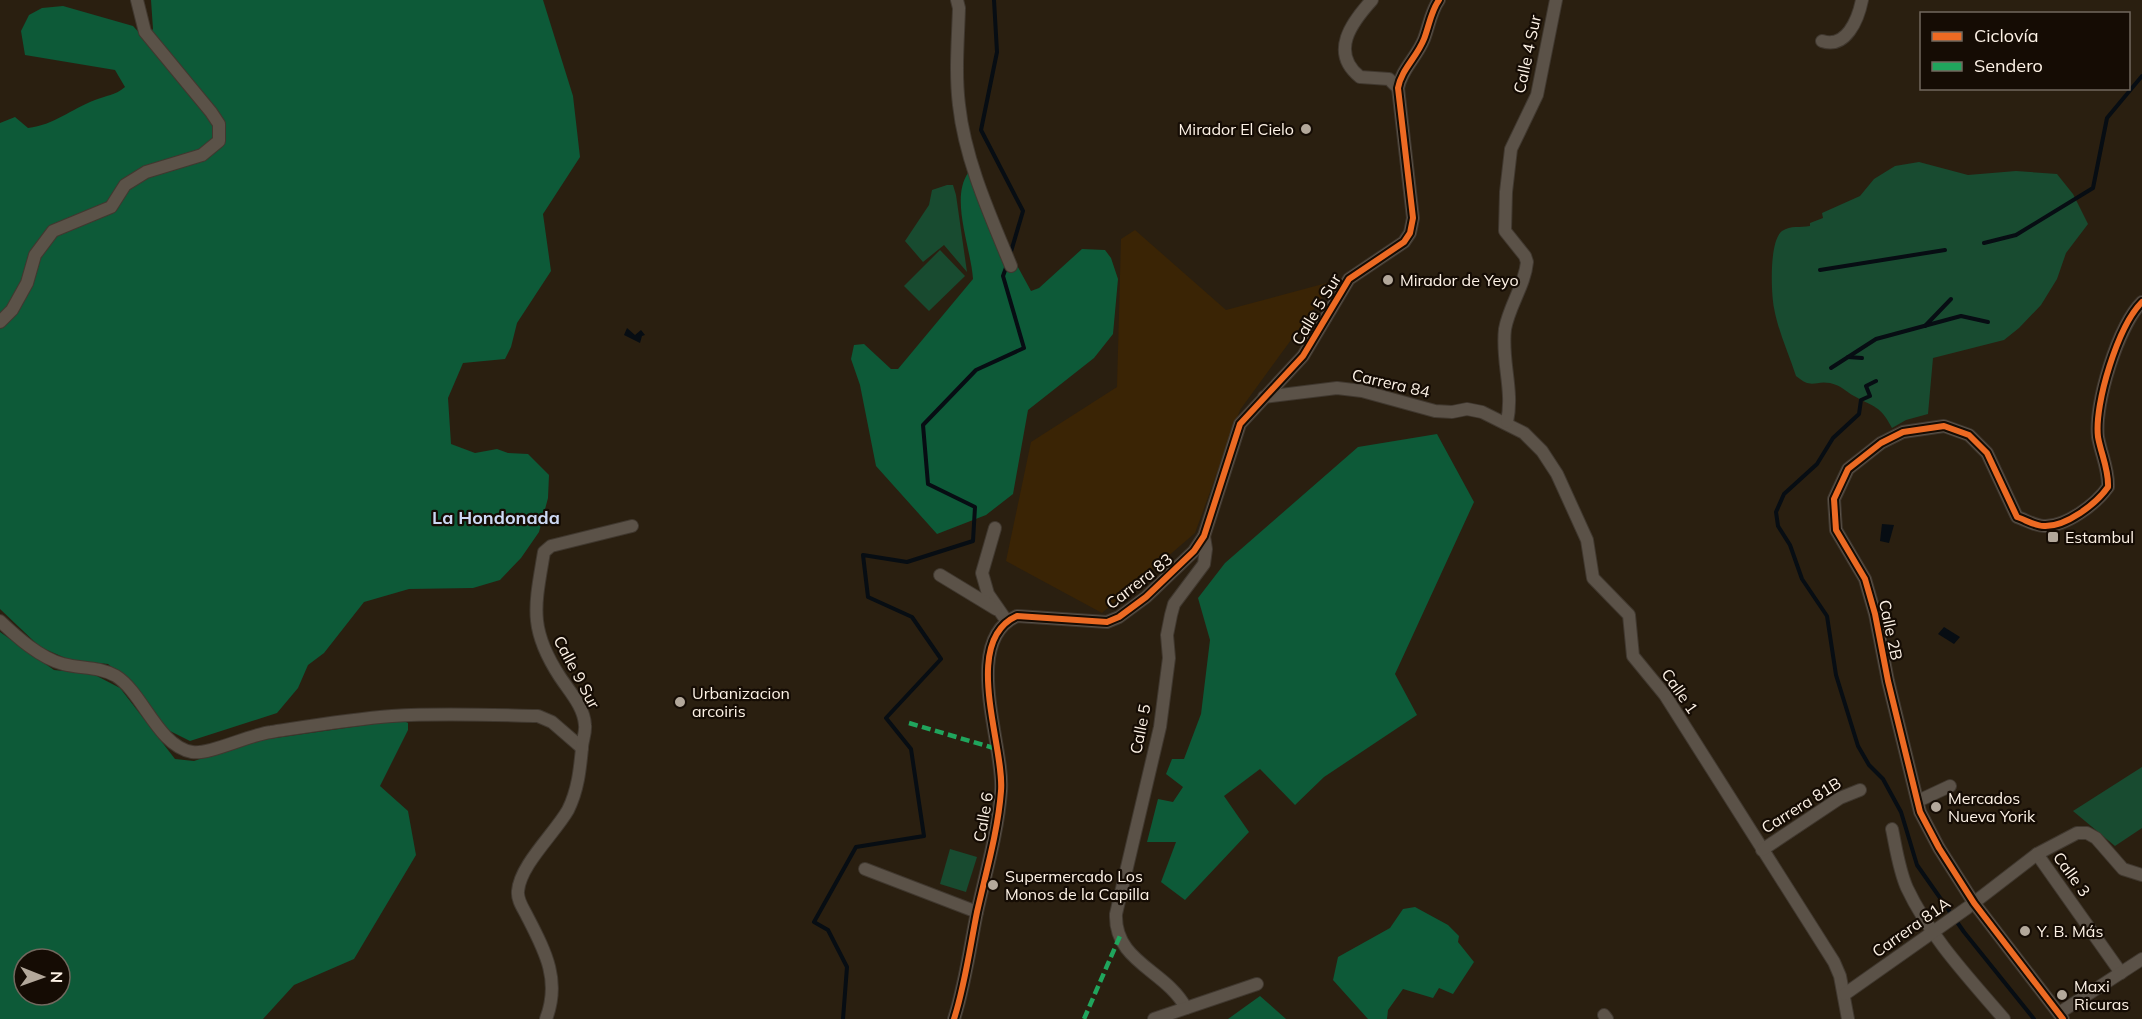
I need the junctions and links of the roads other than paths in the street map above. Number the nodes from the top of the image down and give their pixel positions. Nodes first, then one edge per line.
1 (137, 0) edge
2 (957, 0) edge
3 (1372, 0) edge
4 (1439, 0) edge
5 (1556, 0) edge
6 (1862, 0) edge
7 (1822, 41) dead end
8 (1398, 88) junction
9 (1011, 266) dead end
10 (2142, 302) edge
11 (0, 322) edge
12 (1264, 397) junction
13 (1474, 410) joint
14 (1507, 422) junction
15 (632, 526) dead end
16 (995, 528) dead end
17 (1204, 536) junction
18 (940, 575) dead end
19 (1004, 616) junction
20 (0, 621) edge
21 (582, 748) junction
22 (1950, 786) dead end
23 (1860, 790) dead end
24 (1918, 801) junction
25 (1892, 829) dead end
26 (1762, 850) junction
27 (2037, 854) junction
28 (865, 869) dead end
29 (2142, 875) edge
30 (1974, 903) junction
31 (977, 912) junction
32 (1933, 933) junction
33 (2142, 959) edge
34 (2121, 973) junction
35 (1257, 984) dead end
36 (1845, 994) junction
37 (1186, 1008) junction
38 (2061, 1016) edge
39 (546, 1019) edge
40 (954, 1019) edge
41 (1154, 1019) edge
42 (1848, 1019) edge
43 (2004, 1019) edge

1 - 11 street
2 - 9 street
3 - 8 street
4 - 8 street
5 - 14 street, Calle 4 Sur
6 - 7 street
8 - 12 street, Calle 5 Sur
10 - 24 street, Calle 2B
12 - 13 street, Carrera 84
12 - 17 street, Calle 5 Sur
13 - 14 street, Calle 1
14 - 26 street, Calle 1
15 - 21 street, Calle 9 Sur
16 - 19 street
17 - 19 street, Carrera 83
17 - 37 street, Calle 5
18 - 19 street
19 - 31 street, Calle 6
20 - 21 street
21 - 39 street, Calle 9 Sur
22 - 24 street
23 - 26 street, Carrera 81B
24 - 30 street, Calle 2B
25 - 32 street
26 - 36 street, Calle 1
27 - 29 street, Carrera 81A
27 - 30 street, Carrera 81A
27 - 34 street, Calle 3
28 - 31 street
30 - 32 street, Carrera 81A
30 - 38 street, Calle 2B
31 - 40 street, Calle 6
32 - 36 street, Carrera 81A
32 - 43 street
33 - 34 street
34 - 38 street
35 - 37 street
36 - 42 street, Calle 1
37 - 41 street

